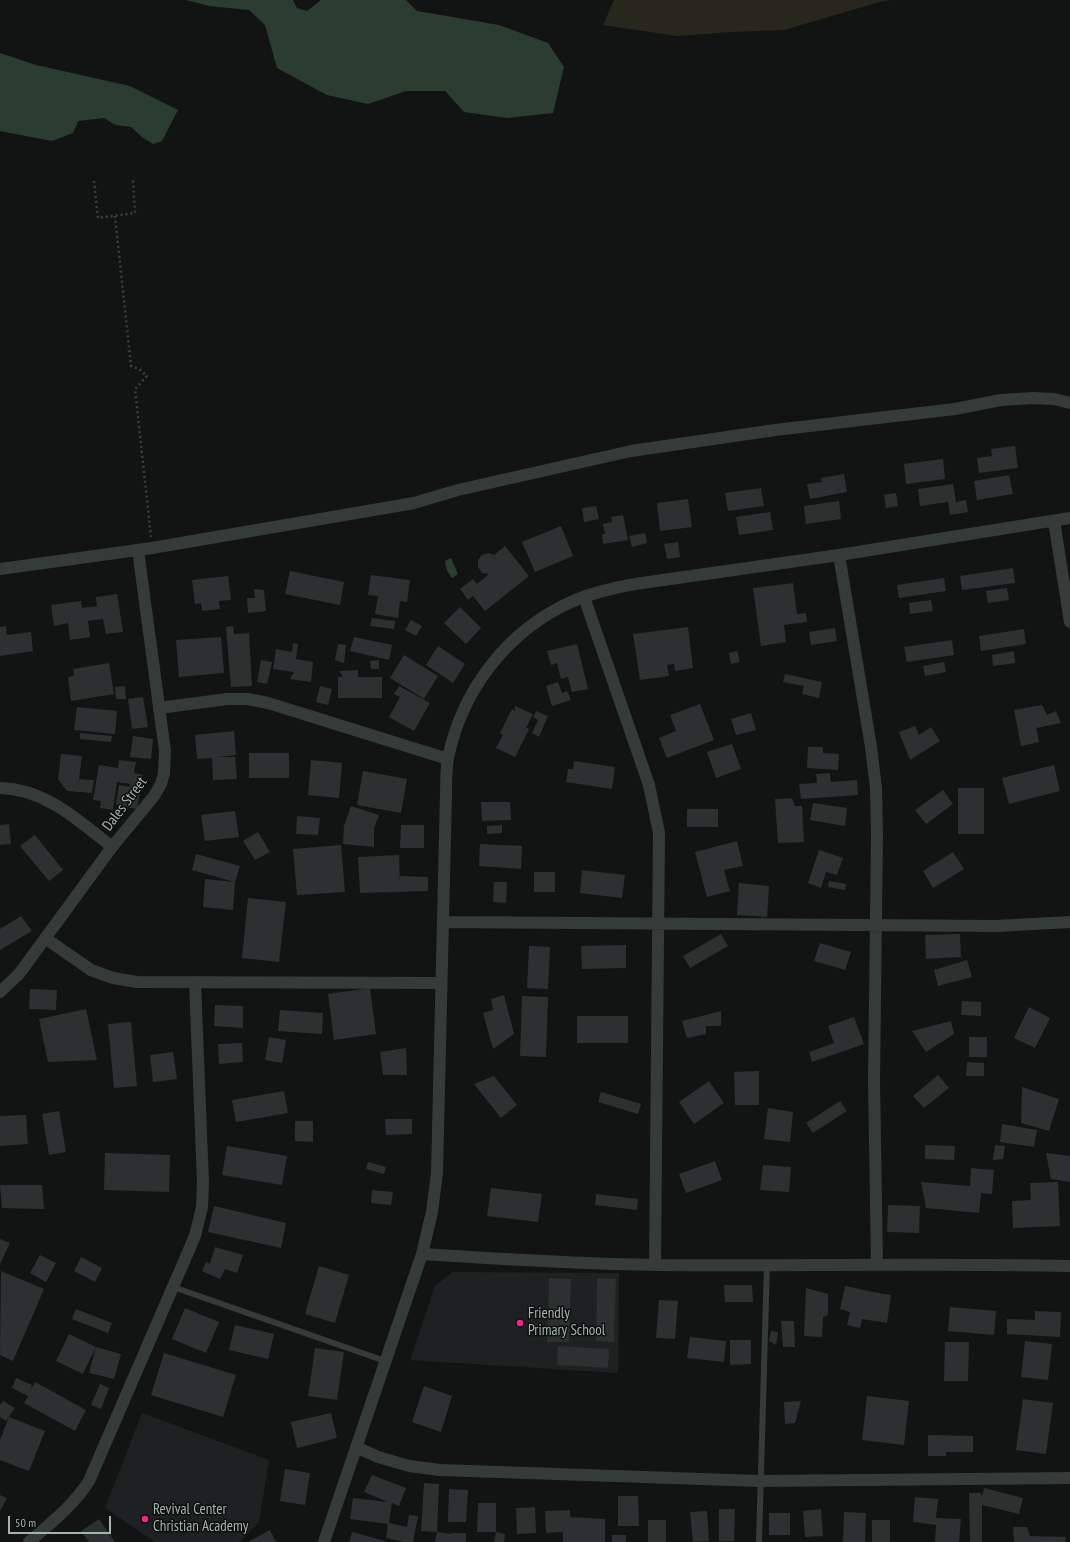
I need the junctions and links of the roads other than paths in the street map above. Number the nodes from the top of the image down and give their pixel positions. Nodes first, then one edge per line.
1 (1070, 404) edge
2 (1070, 518) edge
3 (1054, 521) junction
4 (138, 550) junction
5 (839, 554) junction
6 (0, 569) edge
7 (584, 597) junction
8 (1070, 622) edge
9 (159, 708) junction
10 (448, 759) junction
11 (0, 788) edge
12 (112, 847) junction
13 (443, 922) junction
14 (1070, 922) edge
15 (659, 924) junction
16 (876, 925) junction
17 (45, 938) junction
18 (195, 982) junction
19 (441, 983) junction
20 (0, 992) edge
21 (422, 1254) junction
22 (767, 1264) junction
23 (877, 1264) junction
24 (655, 1265) junction
25 (1070, 1266) edge
26 (173, 1287) junction
27 (385, 1361) junction
28 (356, 1447) junction
29 (1070, 1478) edge
30 (760, 1481) junction
31 (29, 1542) edge
32 (324, 1542) edge
33 (759, 1542) edge

1 - 4 street
2 - 3 street
3 - 5 street
3 - 8 street
4 - 6 street
4 - 9 street, Dales Street
5 - 7 street
5 - 16 street
7 - 10 street
7 - 15 street
9 - 10 street
9 - 12 street, Dales Street
10 - 13 street
11 - 12 street
12 - 17 street, Dales Street
13 - 15 street
13 - 19 street
14 - 16 street
15 - 16 street
15 - 24 street
16 - 23 street
17 - 18 street
17 - 20 street, Dales Street
18 - 19 street
18 - 26 street
19 - 21 street
21 - 24 street
21 - 27 street
22 - 23 street
22 - 24 street
22 - 30 lane
23 - 25 street
26 - 27 lane
26 - 31 street
27 - 28 street
28 - 30 street
28 - 32 street
29 - 30 street
30 - 33 lane

